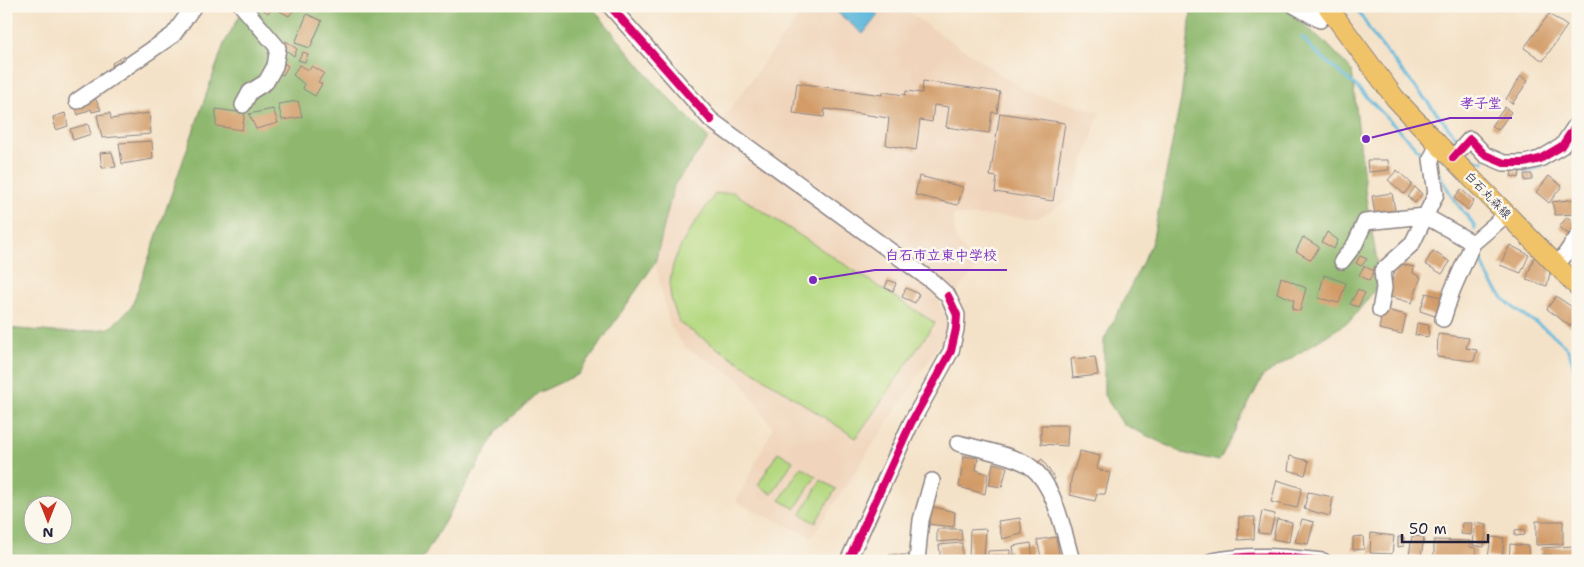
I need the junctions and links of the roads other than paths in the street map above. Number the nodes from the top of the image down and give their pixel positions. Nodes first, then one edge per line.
1 (194, 6) edge
2 (242, 6) edge
3 (610, 6) edge
4 (1295, 6) edge
5 (1323, 13) edge
6 (76, 100) dead end
7 (243, 106) dead end
8 (1578, 122) edge
9 (1438, 144) junction
10 (1453, 158) junction
11 (1508, 214) junction
12 (1425, 216) junction
13 (1578, 236) edge
14 (1473, 243) junction
15 (1342, 261) dead end
16 (1557, 266) junction
17 (1578, 287) edge
18 (1380, 310) dead end
19 (1443, 319) dead end
20 (958, 443) dead end
21 (932, 480) dead end
22 (848, 561) edge
23 (917, 561) edge
24 (1072, 561) edge
25 (1212, 561) edge
26 (1323, 561) edge

1 - 6 street
2 - 7 street
3 - 22 street
4 - 5 street
5 - 9 main road, 白石丸森線
8 - 10 street
9 - 10 main road, 白石丸森線
9 - 12 street
10 - 11 main road, 白石丸森線
11 - 14 street
11 - 16 main road, 白石丸森線
12 - 14 street
12 - 15 street
12 - 18 street
13 - 16 street
14 - 19 street
16 - 17 main road, 白石丸森線
20 - 24 street
21 - 23 street
25 - 26 street

